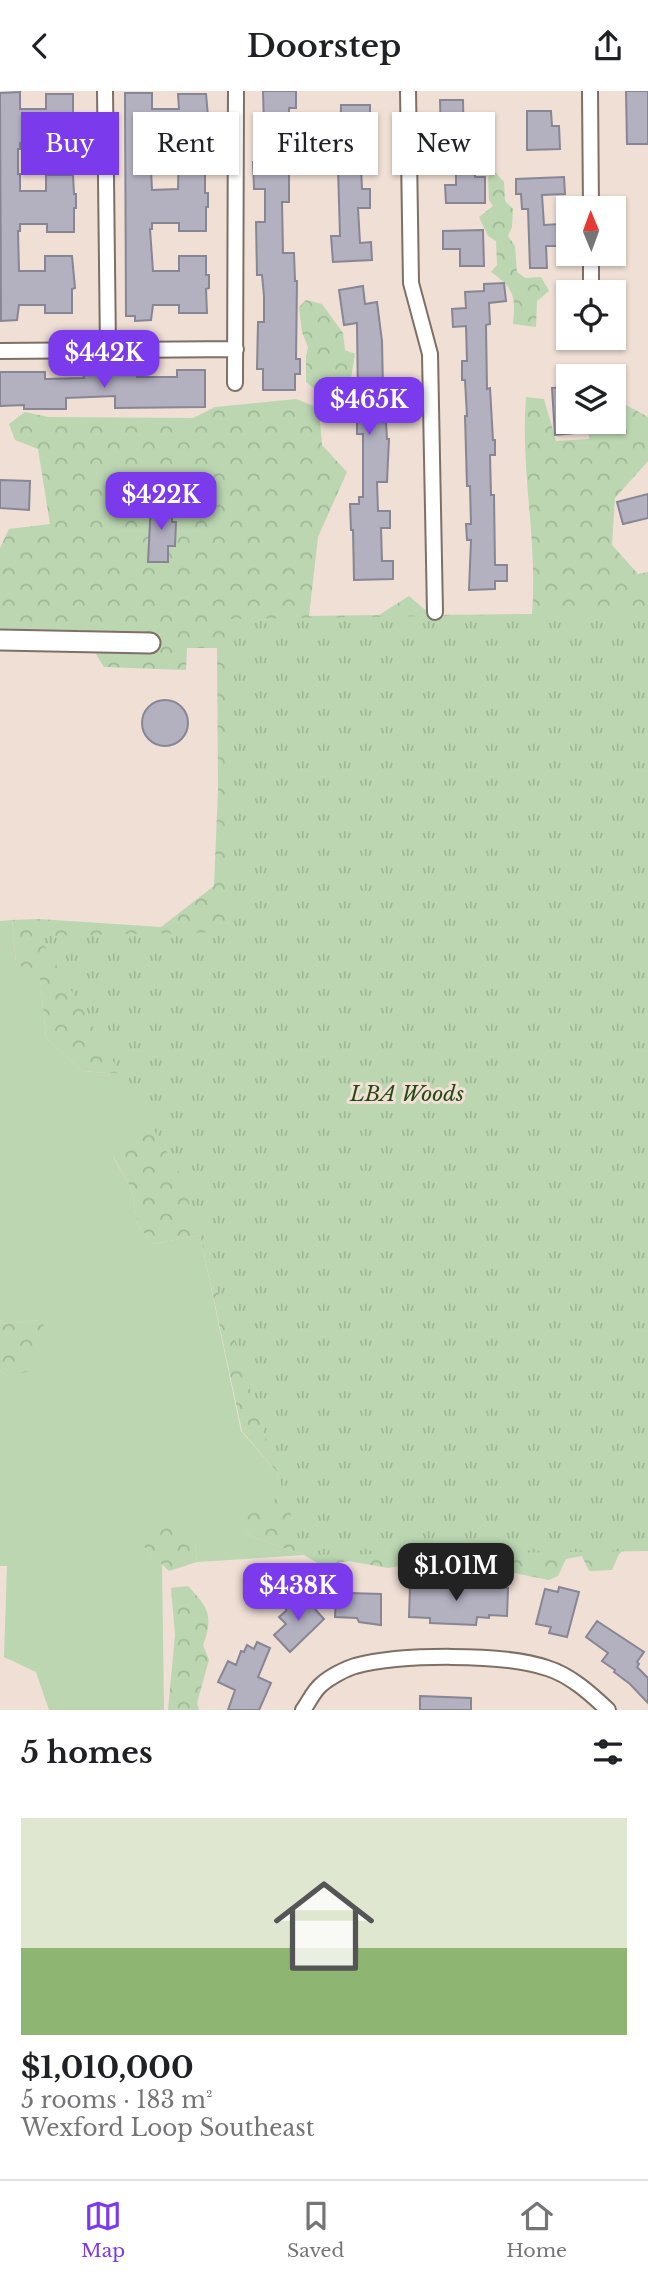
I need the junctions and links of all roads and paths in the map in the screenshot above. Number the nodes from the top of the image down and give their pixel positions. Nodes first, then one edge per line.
1 (105, 91) edge
2 (236, 91) edge
3 (408, 91) edge
4 (590, 91) edge
5 (591, 196) edge
6 (236, 349) junction
7 (108, 350) junction
8 (0, 351) edge
9 (235, 383) dead end
10 (435, 612) dead end
11 (0, 640) edge
12 (150, 643) dead end
13 (303, 1710) edge
14 (608, 1710) edge

1 - 7 street
2 - 6 street
3 - 10 street
4 - 5 street
6 - 7 street
6 - 9 street
7 - 8 street
11 - 12 street
13 - 14 street

